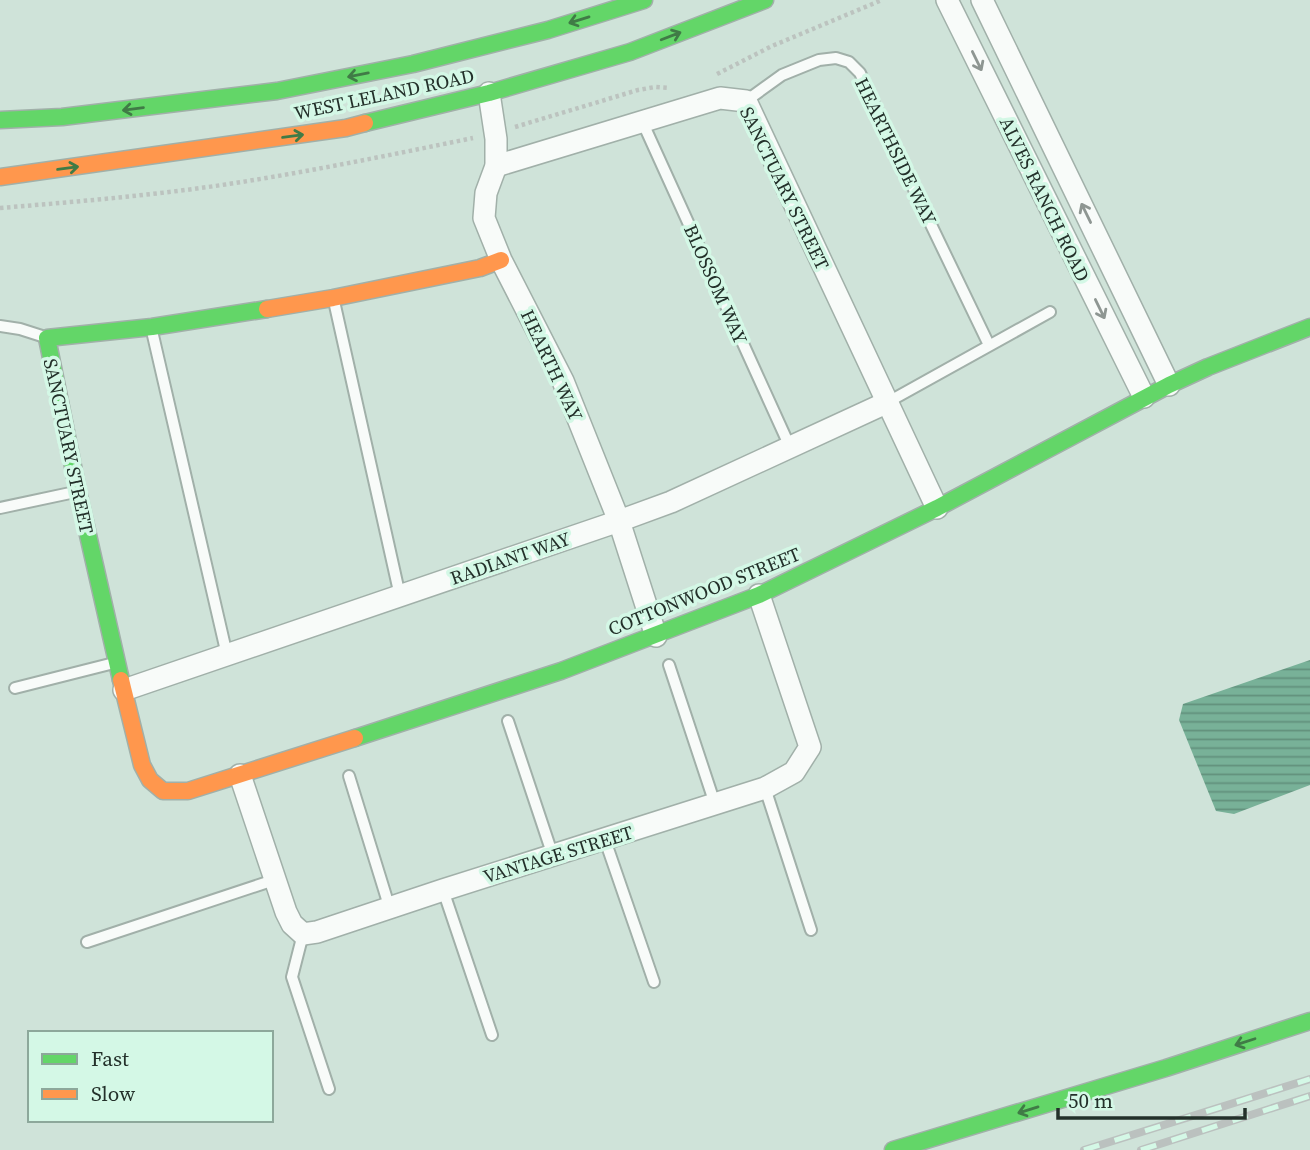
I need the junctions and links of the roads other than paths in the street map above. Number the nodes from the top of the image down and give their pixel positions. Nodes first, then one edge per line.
1 (644, 0) edge
2 (765, 0) edge
3 (947, 0) edge
4 (982, 0) edge
5 (489, 93) junction
6 (746, 101) junction
7 (0, 120) edge
8 (642, 121) junction
9 (496, 166) junction
10 (0, 177) edge
11 (501, 260) junction
12 (333, 298) junction
13 (1050, 312) dead end
14 (0, 326) edge
15 (152, 327) junction
16 (1310, 327) edge
17 (47, 338) junction
18 (989, 345) junction
19 (1169, 385) junction
20 (1144, 397) junction
21 (888, 402) junction
22 (790, 447) junction
23 (78, 491) junction
24 (0, 508) edge
25 (937, 508) junction
26 (619, 521) junction
27 (760, 595) junction
28 (400, 596) junction
29 (656, 635) junction
30 (227, 655) junction
31 (117, 662) junction
32 (669, 665) dead end
33 (15, 688) dead end
34 (124, 691) junction
35 (508, 721) dead end
36 (240, 775) junction
37 (349, 776) dead end
38 (765, 788) junction
39 (163, 791) joint
40 (715, 804) junction
41 (605, 840) junction
42 (553, 856) junction
43 (274, 880) junction
44 (443, 890) junction
45 (390, 909) junction
46 (811, 930) dead end
47 (303, 934) junction
48 (87, 942) dead end
49 (654, 982) dead end
50 (1310, 1021) edge
51 (492, 1035) dead end
52 (329, 1089) dead end
53 (893, 1150) edge

1 -> 7 main road, WEST LELAND ROAD
5 -> 2 main road, WEST LELAND ROAD
3 -> 20 street, ALVES RANCH ROAD
19 -> 4 street, ALVES RANCH ROAD
5 - 9 street, HEARTH WAY
10 -> 5 main road, WEST LELAND ROAD
6 - 8 street, SANCTUARY STREET
6 - 18 lane, HEARTHSIDE WAY
6 - 21 street, SANCTUARY STREET
8 - 9 street, SANCTUARY STREET
8 - 22 lane, BLOSSOM WAY
9 - 11 street, HEARTH WAY
11 - 12 main road, SANCTUARY STREET
11 - 26 street, HEARTH WAY
12 - 15 main road, SANCTUARY STREET
12 - 28 lane
13 - 18 lane
14 - 17 lane
15 - 17 main road, SANCTUARY STREET
15 - 30 lane
16 - 19 main road, COTTONWOOD STREET
17 - 23 main road, SANCTUARY STREET
18 - 21 lane
19 - 20 main road, COTTONWOOD STREET
20 - 25 main road, COTTONWOOD STREET
21 - 22 street, RADIANT WAY
21 - 25 street, SANCTUARY STREET
22 - 26 street, RADIANT WAY
23 - 24 lane
23 - 31 main road, SANCTUARY STREET
25 - 27 main road, COTTONWOOD STREET
26 - 28 street, RADIANT WAY
26 - 29 street, HEARTH WAY
27 - 29 main road, COTTONWOOD STREET
27 - 38 street, VANTAGE STREET
28 - 30 street, RADIANT WAY
29 - 36 main road, COTTONWOOD STREET
30 - 34 street, RADIANT WAY
31 - 33 lane
31 - 34 main road, SANCTUARY STREET
32 - 40 lane
34 - 39 main road, SANCTUARY STREET
35 - 42 lane
36 - 39 main road, COTTONWOOD STREET
36 - 43 street
37 - 45 lane
38 - 40 street, VANTAGE STREET
38 - 46 lane
40 - 41 street, VANTAGE STREET
41 - 42 street, VANTAGE STREET
41 - 49 lane
42 - 44 street, VANTAGE STREET
43 - 47 street
43 - 48 lane
44 - 45 street, VANTAGE STREET
44 - 51 lane
45 - 47 street, VANTAGE STREET
47 - 52 lane
50 -> 53 main road

